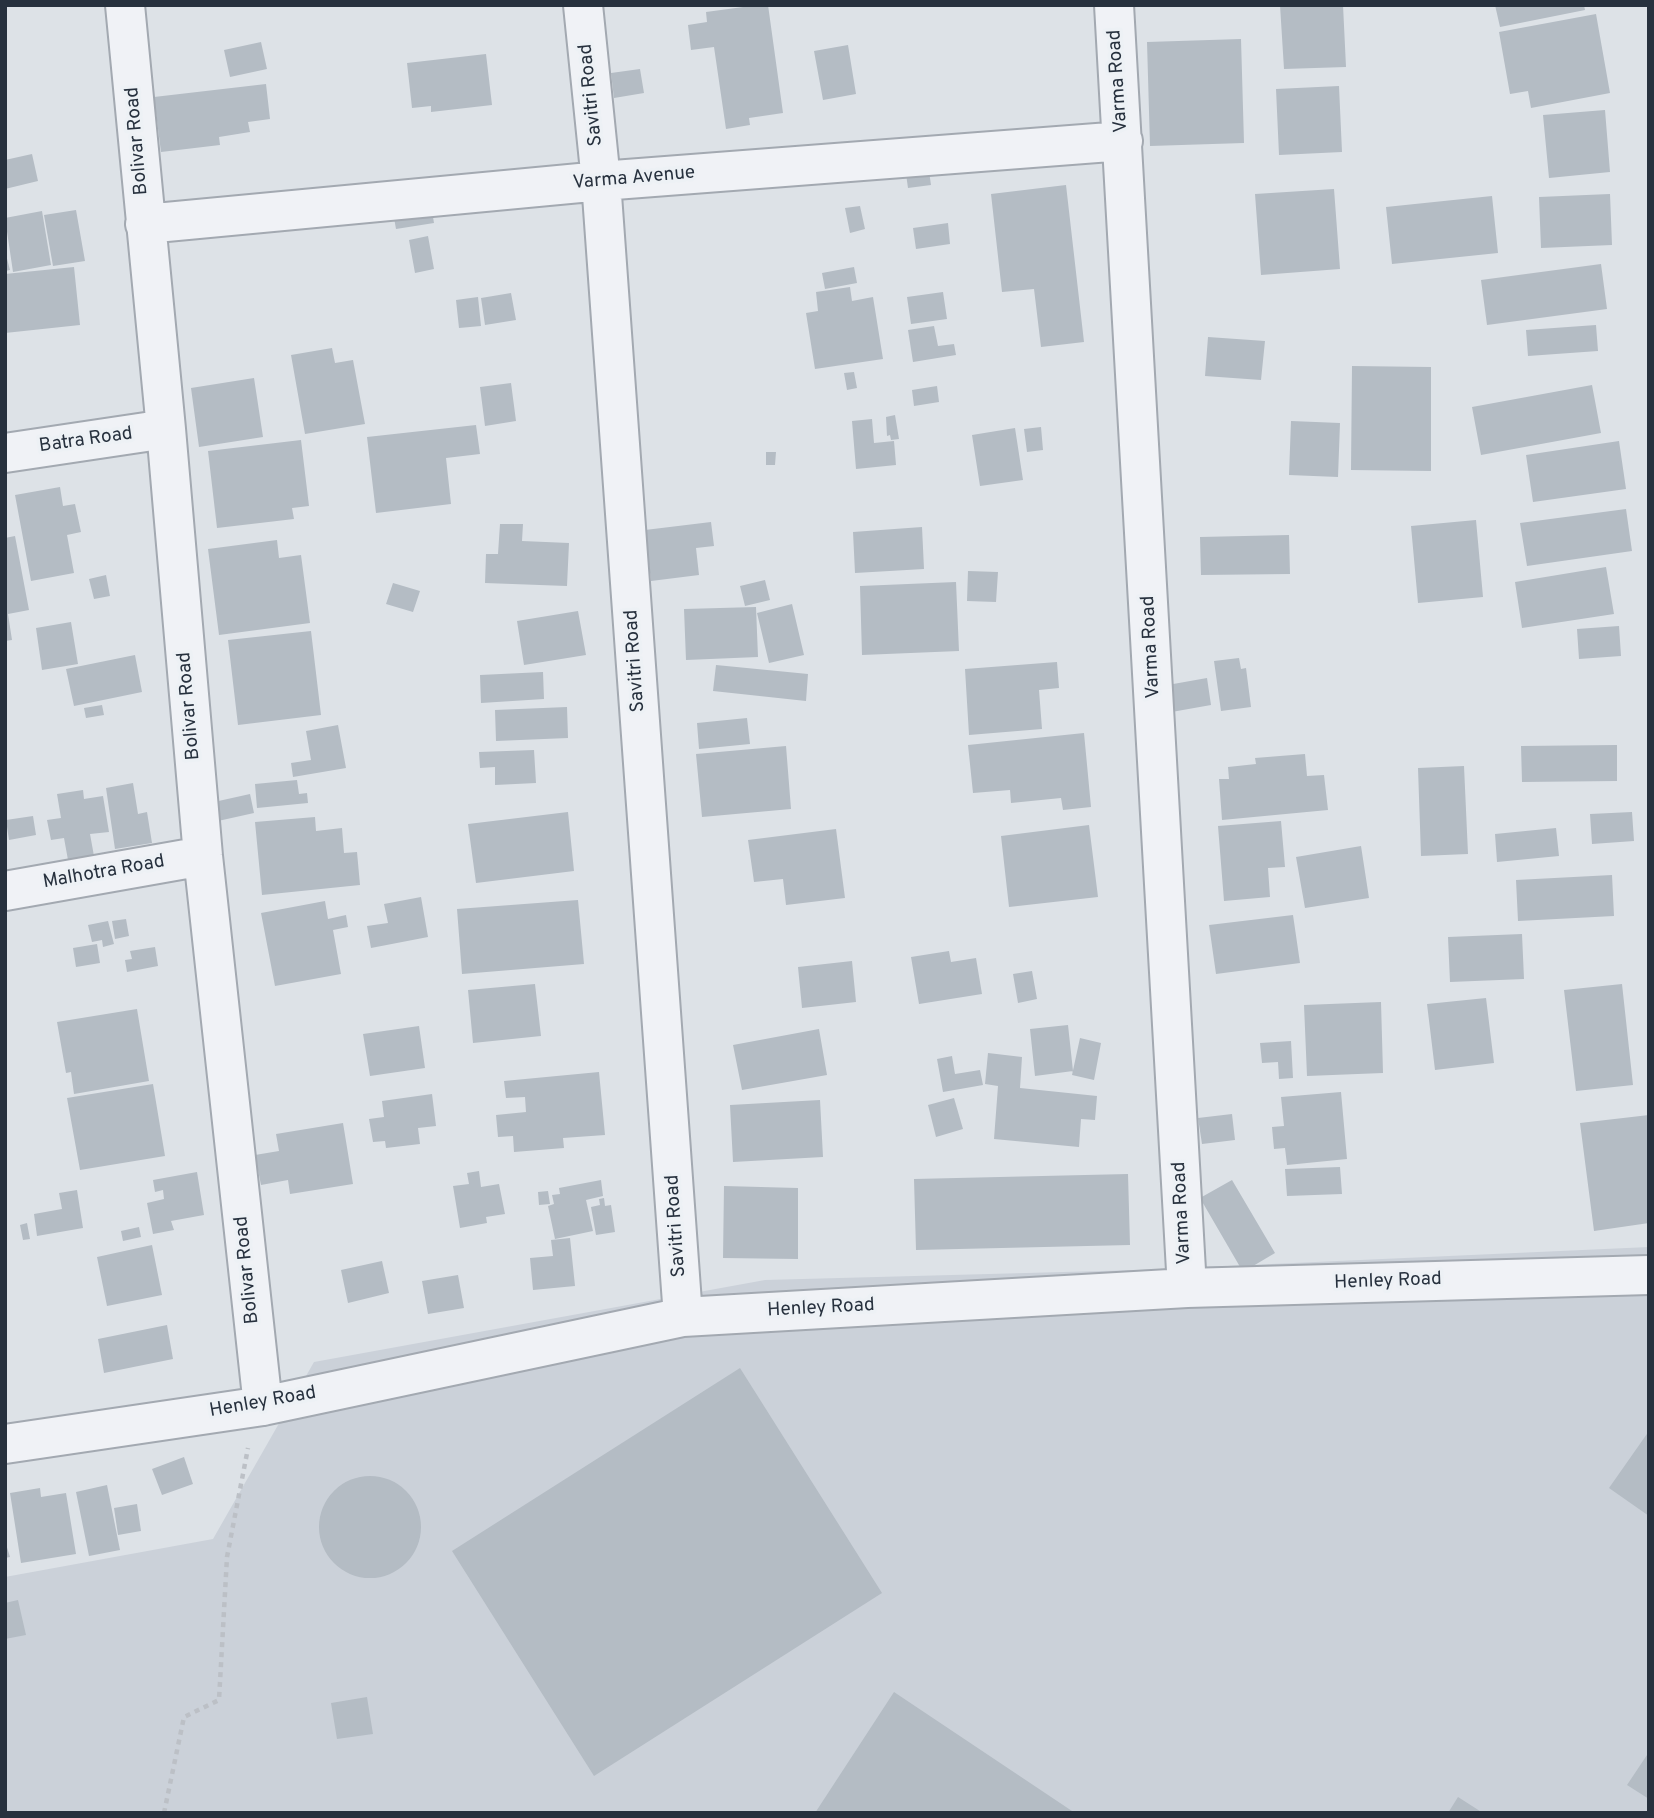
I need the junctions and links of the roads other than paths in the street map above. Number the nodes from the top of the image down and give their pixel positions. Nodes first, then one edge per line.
1 (125, 5) edge
2 (583, 5) edge
3 (1114, 5) edge
4 (1124, 141) junction
5 (601, 181) junction
6 (145, 224) junction
7 (166, 429) junction
8 (5, 453) edge
9 (203, 856) junction
10 (5, 891) edge
11 (1649, 1275) edge
12 (1187, 1288) junction
13 (683, 1317) junction
14 (252, 1407) junction
15 (5, 1444) edge

1 - 6 street, Bolivar Road
2 - 5 street, Savitri Road
3 - 4 street, Varma Road
4 - 5 street, Varma Avenue
4 - 12 street, Varma Road
5 - 6 street, Varma Avenue
5 - 13 street, Savitri Road
6 - 7 street, Bolivar Road
7 - 8 street, Batra Road
7 - 9 street, Bolivar Road
9 - 10 street, Malhotra Road
9 - 14 street, Bolivar Road
11 - 12 street, Henley Road
12 - 13 street, Henley Road
13 - 14 street, Henley Road
14 - 15 street, Henley Road

